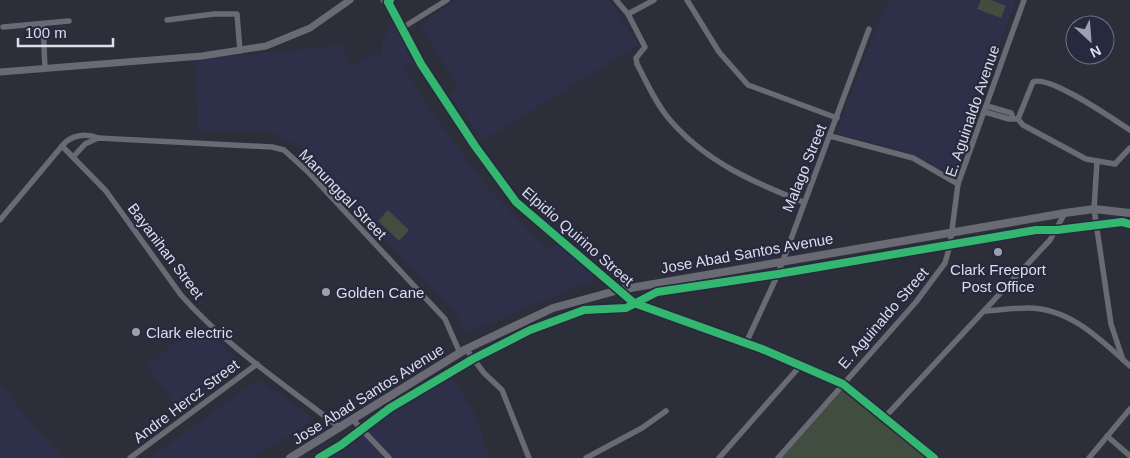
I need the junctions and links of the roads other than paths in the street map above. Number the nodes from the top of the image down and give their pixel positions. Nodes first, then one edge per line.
1 (350, 0) edge
2 (446, 0) edge
3 (616, 0) edge
4 (654, 0) edge
5 (687, 0) edge
6 (1024, 0) edge
7 (388, 1) edge
8 (628, 14) junction
9 (167, 20) dead end
10 (69, 21) dead end
11 (43, 24) junction
12 (3, 27) dead end
13 (402, 28) junction
14 (869, 29) dead end
15 (240, 51) junction
16 (46, 68) junction
17 (0, 72) edge
18 (986, 109) junction
19 (837, 118) junction
20 (1015, 119) junction
21 (1130, 130) edge
22 (830, 136) junction
23 (77, 137) junction
24 (98, 138) junction
25 (84, 144) junction
26 (62, 146) junction
27 (1130, 148) edge
28 (74, 156) junction
29 (1097, 162) junction
30 (958, 184) junction
31 (803, 202) junction
32 (1094, 209) junction
33 (1066, 213) junction
34 (1130, 213) edge
35 (0, 220) edge
36 (952, 232) junction
37 (782, 260) junction
38 (619, 290) junction
39 (986, 312) junction
40 (746, 343) junction
41 (463, 351) junction
42 (1123, 360) junction
43 (258, 364) junction
44 (801, 365) junction
45 (1130, 366) edge
46 (843, 384) junction
47 (1130, 409) edge
48 (666, 411) dead end
49 (886, 418) junction
50 (352, 419) junction
51 (339, 427) junction
52 (1107, 436) junction
53 (1130, 456) edge
54 (130, 458) edge
55 (290, 458) edge
56 (388, 458) edge
57 (530, 458) edge
58 (586, 458) edge
59 (719, 458) edge
60 (778, 458) edge
61 (934, 458) edge
62 (1088, 458) edge

1 - 15 street
2 - 13 street
3 - 8 street
4 - 8 street
5 - 19 street
6 - 18 street, E. Aguinaldo Avenue
7 - 13 street, Elpidio Quirino Street
8 - 31 street
9 - 15 street
10 - 11 street
11 - 12 street
11 - 16 street
13 - 38 street, Elpidio Quirino Street
14 - 19 street, Malago Street
15 - 16 street
16 - 17 street
18 - 20 street
18 - 30 street, E. Aguinaldo Avenue
19 - 22 street, Malago Street
20 - 21 street
20 - 29 street
22 - 30 street
22 - 31 street, Malago Street
23 - 24 street, Manunggal Street
23 - 25 street
23 - 26 street
24 - 25 street, Manunggal Street
24 - 41 street, Manunggal Street
25 - 28 street, Manunggal Street
26 - 28 street, Bayanihan Street
26 - 35 street
27 - 29 street
28 - 43 street, Bayanihan Street
29 - 32 street
30 - 36 street, E. Aguinaldo Avenue
31 - 37 street, Malago Street
32 - 33 main road, Jose Abad Santos Avenue
32 - 34 main road, Jose Abad Santos Avenue
32 - 42 street
33 - 36 main road, Jose Abad Santos Avenue
33 - 39 street
36 - 37 main road, Jose Abad Santos Avenue
36 - 46 street, E. Aguinaldo Street
37 - 38 main road, Jose Abad Santos Avenue
37 - 40 street, Malago Street
38 - 40 street, Elpidio Quirino Street
38 - 41 main road, Jose Abad Santos Avenue
39 - 42 street
39 - 49 street
40 - 44 street, Elpidio Quirino Street
41 - 50 main road, Jose Abad Santos Avenue
41 - 57 street, Manunggal Street
42 - 45 street
43 - 51 street, Bayanihan Street
43 - 54 street, Andre Hercz Street
44 - 46 street, Elpidio Quirino Street
44 - 59 street
46 - 49 street, Elpidio Quirino Street
46 - 60 street, E. Aguinaldo Street
47 - 52 street
48 - 58 street
49 - 61 street, Elpidio Quirino Street
50 - 51 main road, Jose Abad Santos Avenue
50 - 56 street
51 - 55 main road, Jose Abad Santos Avenue
52 - 53 street
52 - 62 street

